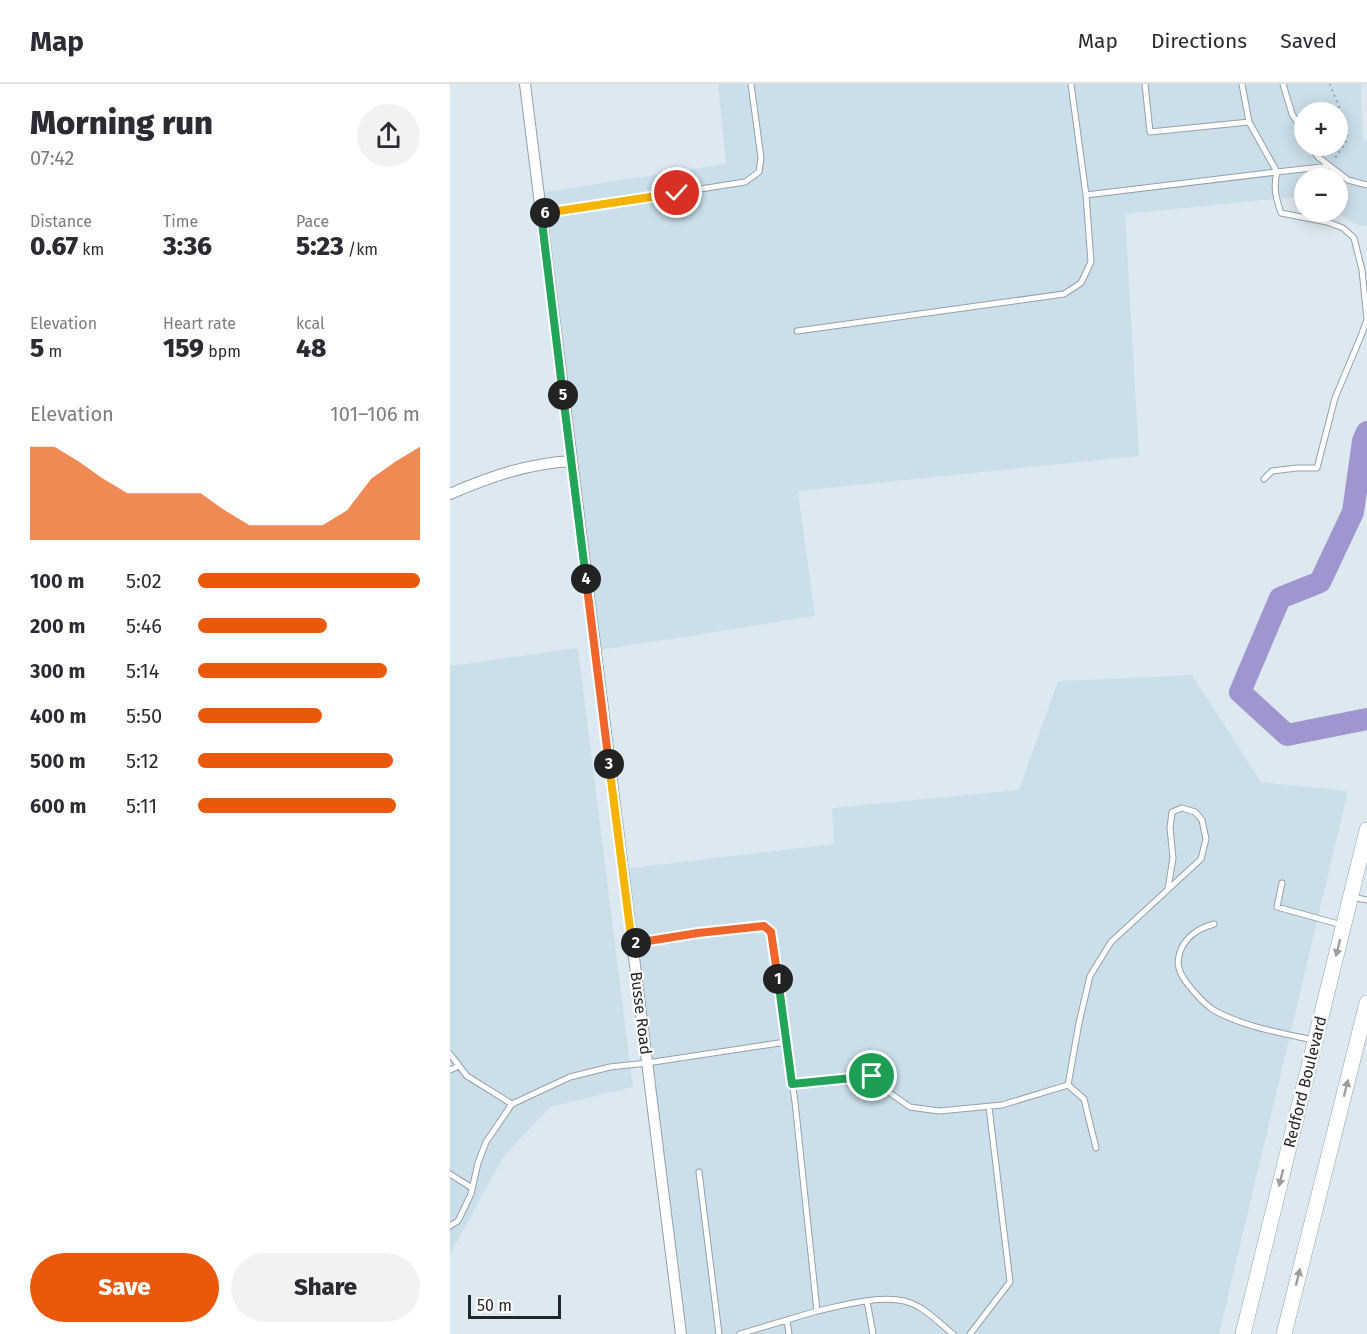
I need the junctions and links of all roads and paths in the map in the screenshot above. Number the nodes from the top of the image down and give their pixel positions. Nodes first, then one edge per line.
1 (525, 84) edge
2 (751, 84) edge
3 (1071, 84) edge
4 (1145, 84) edge
5 (1242, 84) edge
6 (1283, 84) edge
7 (1330, 84) edge
8 (1294, 117) edge
9 (1249, 122) junction
10 (1317, 156) edge
11 (1330, 165) junction
12 (1277, 172) junction
13 (1367, 184) edge
14 (1086, 195) junction
15 (541, 214) junction
16 (797, 331) dead end
17 (572, 461) junction
18 (1264, 479) dead end
19 (450, 494) edge
20 (1367, 830) edge
21 (1282, 883) dead end
22 (1168, 889) junction
23 (1351, 896) junction
24 (1367, 900) edge
25 (1214, 924) dead end
26 (1343, 926) junction
27 (632, 944) junction
28 (1367, 1003) edge
29 (1315, 1041) junction
30 (786, 1042) junction
31 (450, 1054) edge
32 (647, 1063) junction
33 (459, 1066) junction
34 (450, 1070) edge
35 (792, 1084) junction
36 (1068, 1084) junction
37 (512, 1104) junction
38 (989, 1107) junction
39 (1096, 1148) dead end
40 (699, 1172) dead end
41 (450, 1174) edge
42 (472, 1188) junction
43 (450, 1226) edge
44 (867, 1301) junction
45 (817, 1311) junction
46 (787, 1320) junction
47 (681, 1334) edge
48 (719, 1334) edge
49 (740, 1334) edge
50 (789, 1334) edge
51 (873, 1334) edge
52 (952, 1334) edge
53 (970, 1334) edge
54 (1243, 1334) edge
55 (1284, 1334) edge

1 - 15 street, Busse Road
2 - 15 lane
3 - 14 lane
4 - 9 lane
5 - 9 lane
6 - 8 lane
7 - 11 path
9 - 12 lane
10 - 11 lane
11 - 12 lane
11 - 13 lane
12 - 14 lane
12 - 18 lane
14 - 16 lane
15 - 17 street, Busse Road
17 - 19 street
17 - 27 street, Busse Road
20 - 23 main road, Redford Boulevard
21 - 26 lane
22 - 22 lane
22 - 36 lane
23 - 24 lane
23 - 26 main road, Redford Boulevard
25 - 29 lane
26 -> 29 main road, Redford Boulevard
27 - 30 lane
27 - 32 street, Busse Road
55 -> 28 main road
29 -> 54 main road, Redford Boulevard
30 - 32 lane
30 - 35 lane
31 - 33 lane
32 - 37 lane
32 - 47 street, Busse Road
33 - 34 lane
33 - 37 lane
35 - 38 lane
35 - 45 lane
36 - 38 lane
36 - 39 lane
37 - 42 lane
38 - 53 lane
40 - 48 lane
41 - 42 lane
42 - 43 lane
44 - 45 lane
44 - 51 lane
44 - 52 lane
45 - 46 lane
46 - 49 lane
46 - 50 lane

